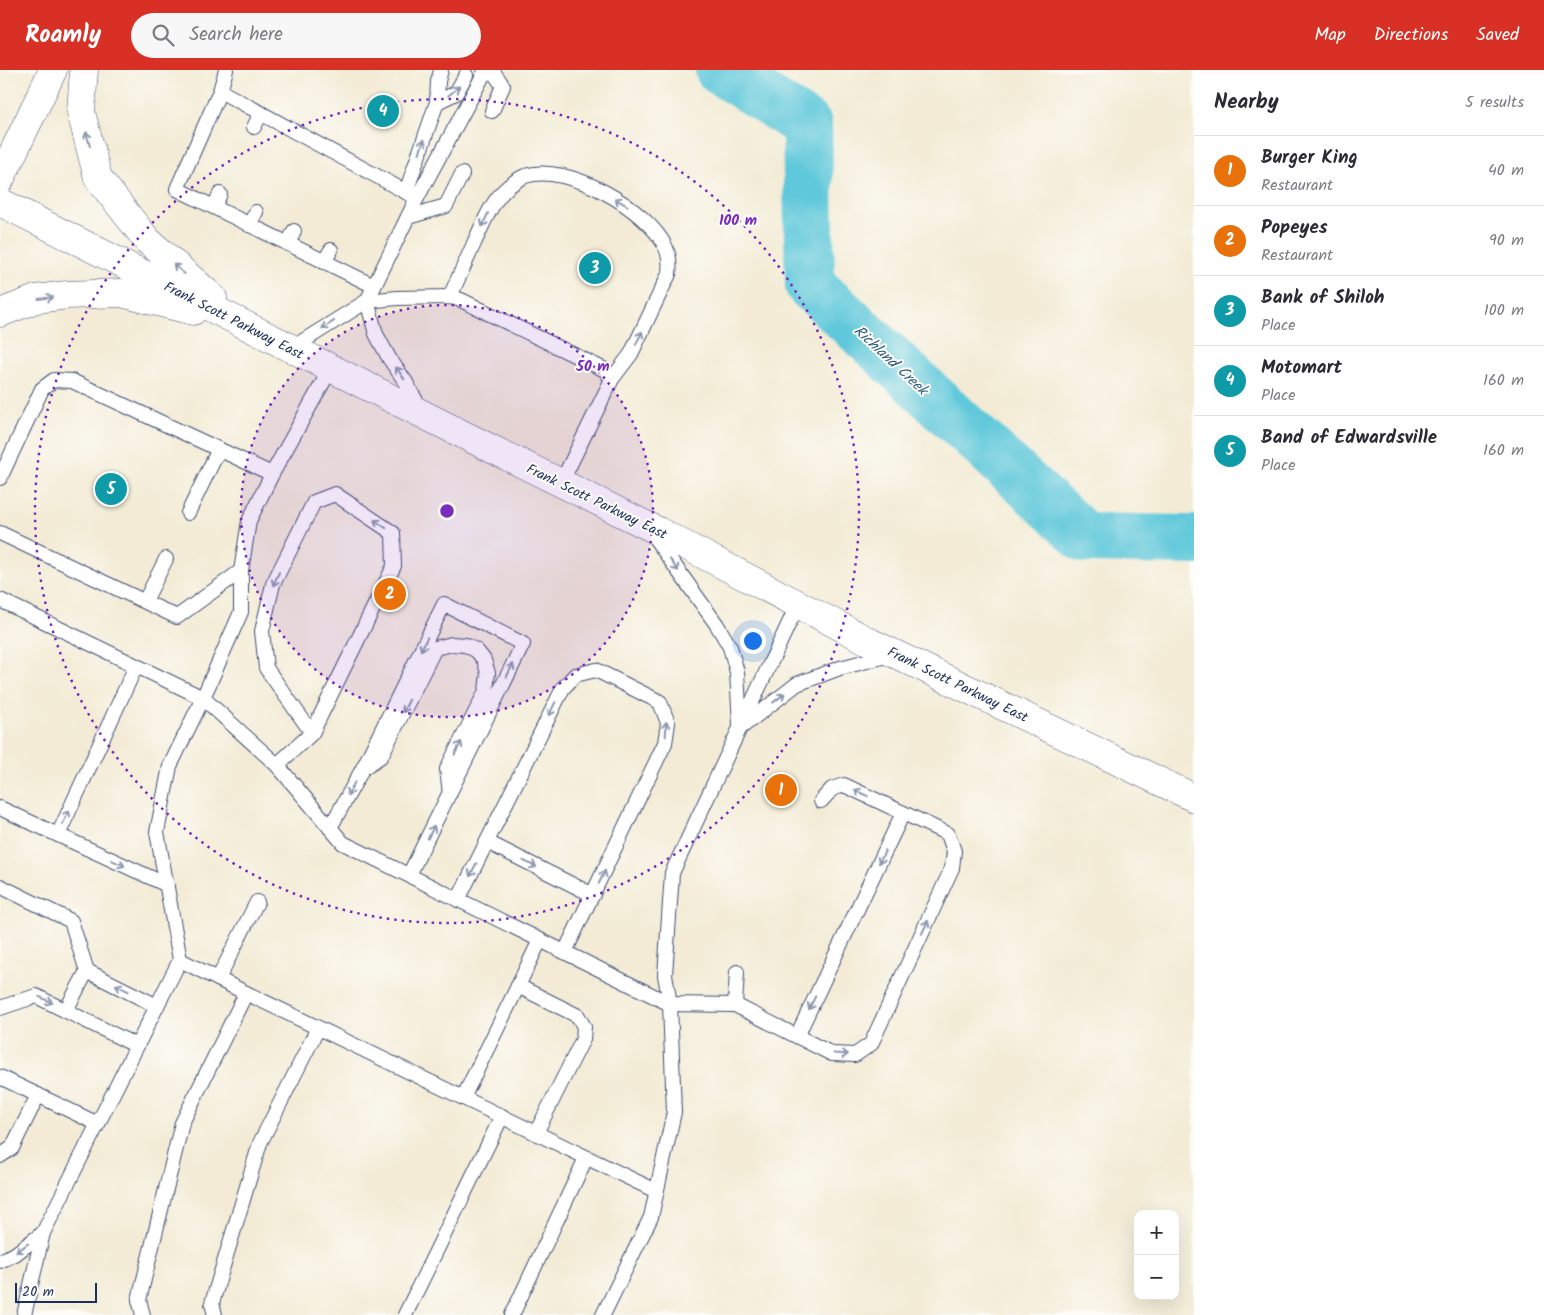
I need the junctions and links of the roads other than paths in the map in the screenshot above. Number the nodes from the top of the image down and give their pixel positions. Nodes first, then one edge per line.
1 (53, 70) edge
2 (84, 70) edge
3 (225, 70) edge
4 (441, 70) edge
5 (486, 70) edge
6 (492, 70) edge
7 (466, 75) dead end
8 (220, 91) junction
9 (437, 102) junction
10 (492, 111) dead end
11 (261, 113) junction
12 (254, 127) dead end
13 (462, 174) dead end
14 (0, 180) edge
15 (220, 194) dead end
16 (412, 195) junction
17 (0, 202) edge
18 (214, 207) junction
19 (256, 212) dead end
20 (408, 217) junction
21 (249, 225) junction
22 (374, 286) junction
23 (450, 297) junction
24 (367, 301) junction
25 (0, 313) edge
26 (242, 324) junction
27 (289, 348) junction
28 (331, 368) junction
29 (612, 379) junction
30 (424, 416) junction
31 (219, 449) junction
32 (272, 474) junction
33 (0, 478) edge
34 (561, 483) junction
35 (188, 513) dead end
36 (646, 525) junction
37 (0, 533) edge
38 (166, 559) dead end
39 (241, 571) junction
40 (0, 600) edge
41 (145, 601) junction
42 (798, 604) junction
43 (894, 654) junction
44 (136, 666) junction
45 (203, 698) junction
46 (740, 728) junction
47 (312, 733) junction
48 (277, 765) junction
49 (362, 768) junction
50 (450, 793) junction
51 (1194, 798) edge
52 (821, 801) dead end
53 (0, 808) edge
54 (903, 813) junction
55 (330, 828) junction
56 (58, 834) junction
57 (486, 842) junction
58 (409, 876) junction
59 (166, 885) junction
60 (0, 886) edge
61 (593, 895) junction
62 (458, 900) junction
63 (257, 902) dead end
64 (540, 940) junction
65 (565, 952) junction
66 (180, 960) junction
67 (87, 970) junction
68 (737, 972) dead end
69 (218, 979) junction
70 (518, 986) junction
71 (246, 993) junction
72 (670, 1004) junction
73 (735, 1005) junction
74 (157, 1006) junction
75 (0, 1008) edge
76 (66, 1010) junction
77 (318, 1028) junction
78 (797, 1036) junction
79 (137, 1046) junction
80 (0, 1076) edge
81 (38, 1095) junction
82 (463, 1098) junction
83 (502, 1116) junction
84 (98, 1124) junction
85 (536, 1133) junction
86 (0, 1156) edge
87 (586, 1158) junction
88 (656, 1191) junction
89 (43, 1233) junction
90 (0, 1260) edge
91 (24, 1315) edge
92 (142, 1315) edge
93 (215, 1315) edge
94 (405, 1315) edge
95 (512, 1315) edge
96 (603, 1315) edge

1 - 14 main road
26 -> 2 main road
3 - 8 lane
4 - 9 lane
5 - 16 lane
6 - 10 lane
9 -> 7 lane
8 - 11 lane
8 - 18 lane
16 -> 9 lane
11 - 12 lane
11 - 16 lane
13 - 20 lane
15 - 18 lane
16 - 20 lane
17 - 26 main road, Frank Scott Parkway East
18 - 21 lane
19 - 21 lane
20 - 22 lane
21 - 22 lane
22 - 24 lane
23 - 24 lane
23 - 29 lane
29 -> 23 lane
24 -> 27 lane
30 -> 24 lane
25 -> 26 main road
26 - 27 main road, Frank Scott Parkway East
27 - 28 main road, Frank Scott Parkway East
28 - 30 main road, Frank Scott Parkway East
28 - 32 lane
29 - 34 lane
30 - 34 main road, Frank Scott Parkway East
31 - 32 lane
31 - 33 lane
31 - 35 lane
32 - 39 lane
34 - 36 main road, Frank Scott Parkway East
36 - 42 main road, Frank Scott Parkway East
36 -> 46 lane
37 - 41 lane
38 - 41 lane
39 - 41 lane
39 - 45 lane
40 - 44 lane
42 - 43 main road, Frank Scott Parkway East
42 - 46 lane
46 -> 43 lane
43 - 51 main road, Frank Scott Parkway East
44 - 45 lane
56 -> 44 lane
45 - 48 lane
45 - 59 lane
46 - 72 lane
47 -> 47 lane
47 - 48 lane
48 - 55 lane
50 -> 49 lane
50 -> 49 lane
49 -> 55 lane
58 -> 50 lane
54 -> 52 lane
53 - 56 lane
54 -> 78 lane
78 -> 54 lane
55 - 58 lane
56 -> 59 lane
57 -> 61 lane
61 -> 57 lane
57 -> 62 lane
58 - 62 lane
59 - 66 lane
60 - 67 lane
61 - 65 lane
62 - 64 lane
63 - 69 lane
64 - 65 lane
64 - 70 lane
65 - 72 lane
66 - 69 lane
66 - 74 lane
74 -> 67 lane
67 - 76 lane
68 - 73 lane
69 - 71 lane
70 - 82 lane
70 - 85 lane
71 - 77 lane
71 - 92 lane
72 - 73 lane
72 - 88 lane
73 - 78 lane
74 - 79 lane
75 -> 76 lane
76 - 79 lane
77 - 82 lane
77 - 93 lane
79 - 84 lane
80 - 81 lane
81 - 84 lane
81 - 86 lane
82 - 83 lane
83 - 85 lane
83 - 94 lane
84 - 89 lane
85 - 87 lane
87 - 88 lane
87 - 95 lane
88 - 96 lane
89 -> 90 lane
89 - 91 lane

